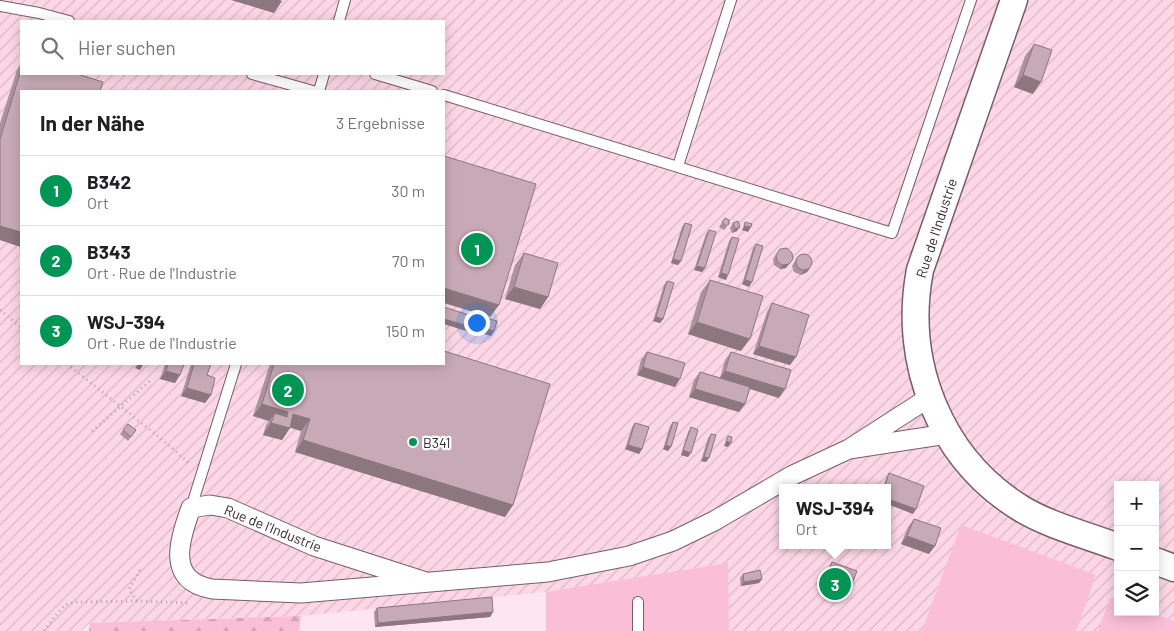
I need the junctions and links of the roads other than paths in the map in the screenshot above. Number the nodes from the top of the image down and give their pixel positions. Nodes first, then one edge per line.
1 (345, 0) edge
2 (732, 0) edge
3 (971, 0) edge
4 (1014, 0) edge
5 (0, 6) edge
6 (66, 20) edge
7 (339, 20) edge
8 (256, 75) edge
9 (324, 75) edge
10 (378, 75) edge
11 (309, 90) edge
12 (319, 90) edge
13 (429, 90) edge
14 (445, 95) edge
15 (678, 166) junction
16 (236, 365) edge
17 (930, 397) junction
18 (947, 434) junction
19 (849, 449) junction
20 (190, 508) junction
21 (1114, 546) edge
22 (1159, 562) edge
23 (1174, 568) edge
24 (426, 582) junction
25 (638, 602) dead end
26 (638, 631) edge

1 - 7 lane
2 - 15 lane
3 - 15 lane
4 - 17 main road, Rue de l'Industrie
5 - 6 lane
8 - 11 lane
9 - 12 lane
10 - 13 lane
14 - 15 lane
16 - 20 lane
17 - 18 main road
17 - 19 street, Rue de l'Industrie
18 - 19 street, Rue de l'Industrie
18 - 21 main road
19 - 24 street, Rue de l'Industrie
20 - 24 street, Rue de l'Industrie
20 - 24 street, Rue de l'Industrie
22 - 23 main road
25 - 26 lane

